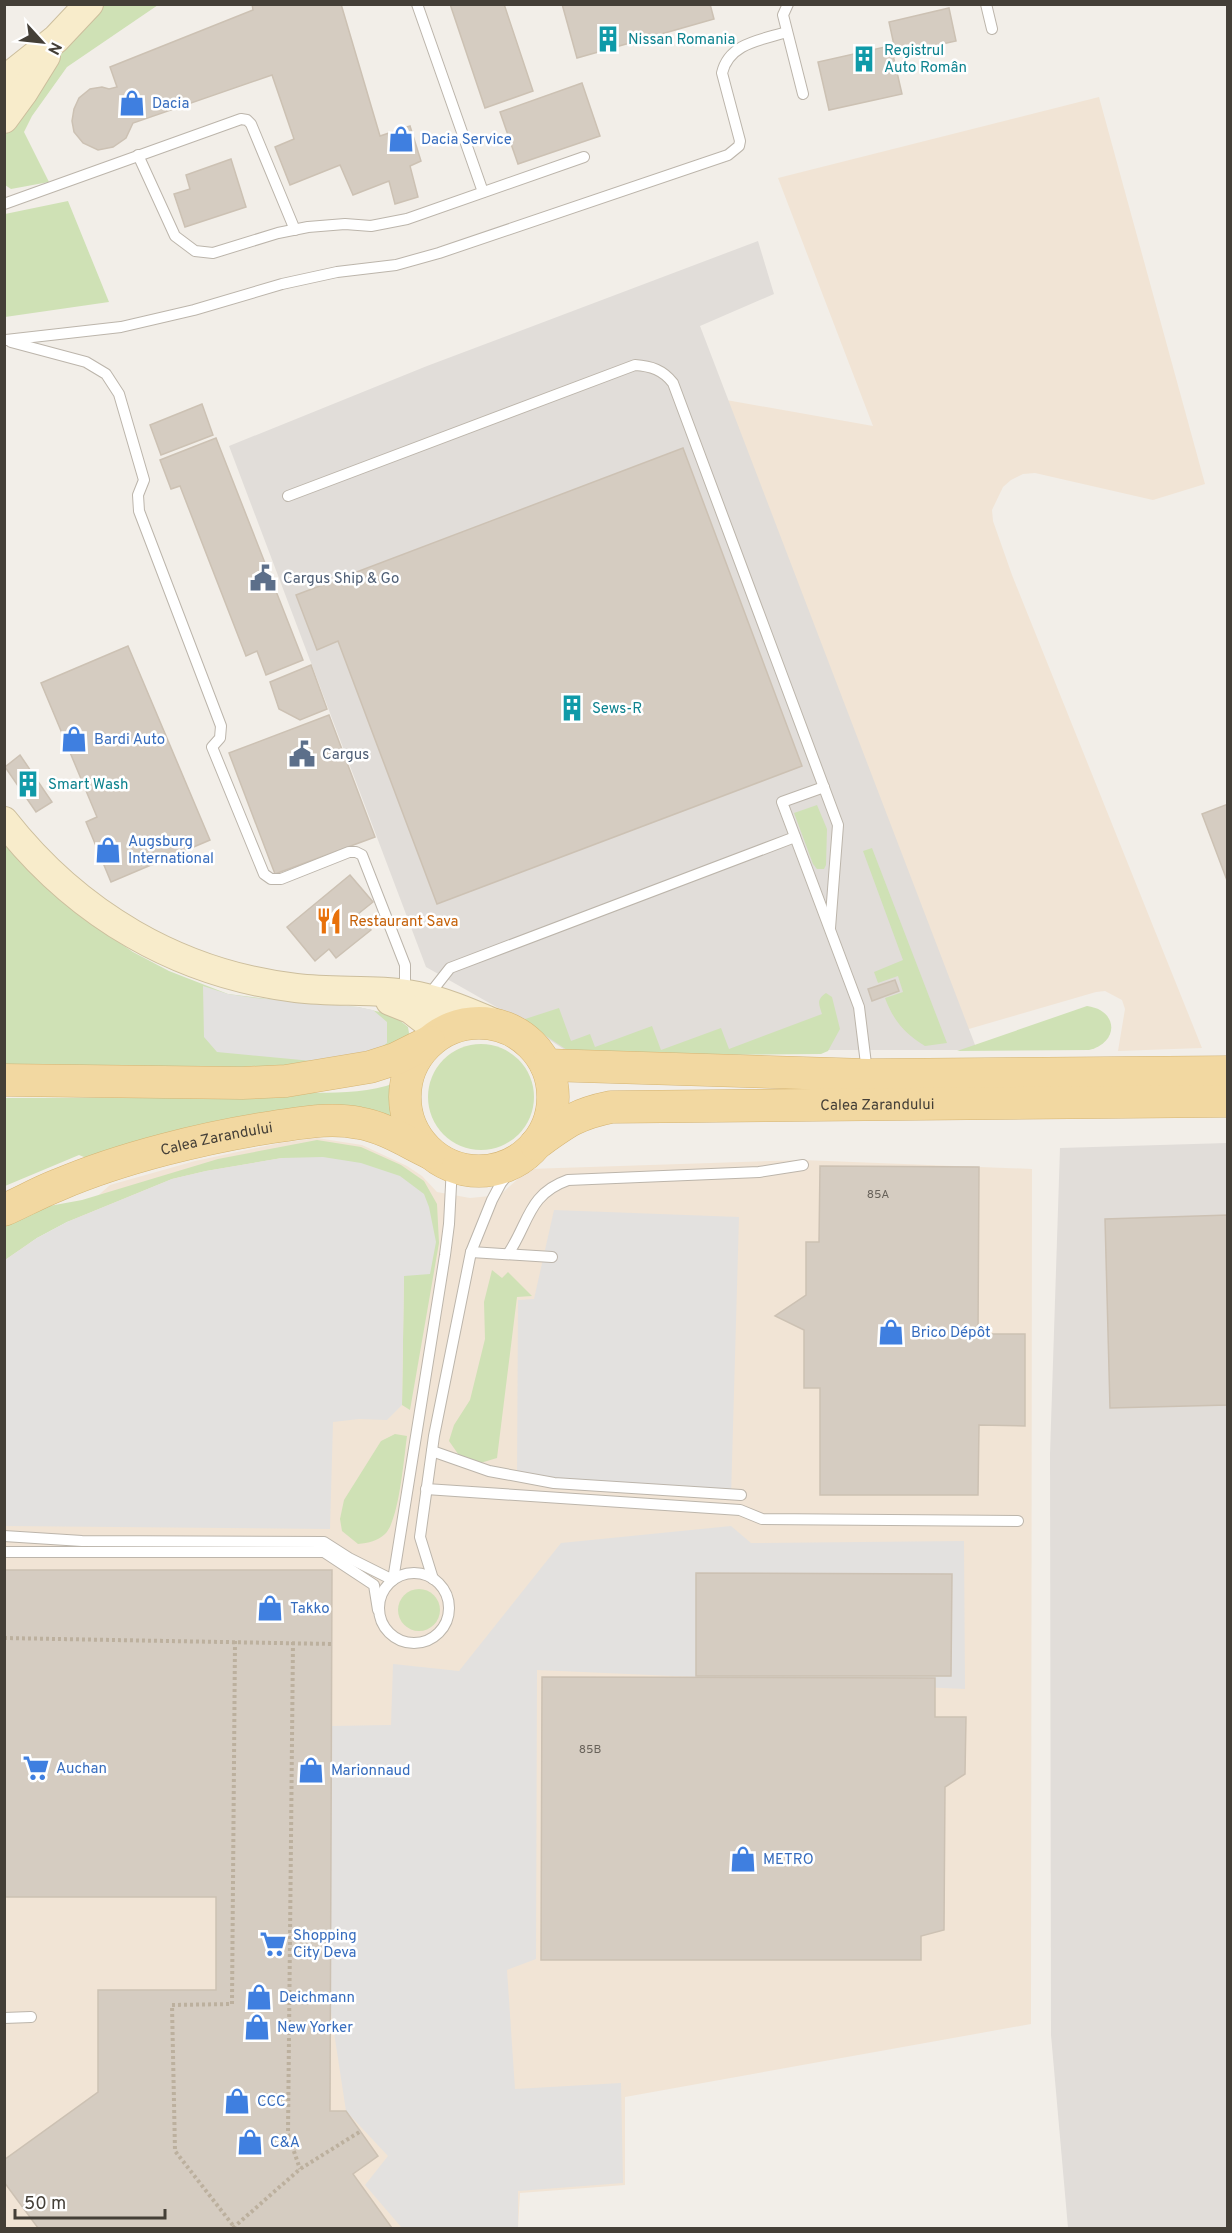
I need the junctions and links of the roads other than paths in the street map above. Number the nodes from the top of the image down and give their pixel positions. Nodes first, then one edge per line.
1 (88, 4) edge
2 (417, 4) edge
3 (788, 4) edge
4 (986, 4) edge
5 (992, 29) dead end
6 (787, 32) junction
7 (56, 39) junction
8 (4, 84) edge
9 (803, 94) dead end
10 (4, 119) edge
11 (138, 155) junction
12 (584, 158) dead end
13 (483, 192) junction
14 (4, 204) edge
15 (296, 230) junction
16 (5, 340) edge
17 (288, 496) dead end
18 (824, 787) junction
19 (4, 820) edge
20 (795, 837) junction
21 (830, 928) junction
22 (347, 992) junction
23 (415, 996) junction
24 (499, 1025) junction
25 (435, 1037) junction
26 (546, 1065) junction
27 (1227, 1072) edge
28 (868, 1075) junction
29 (4, 1080) edge
30 (1227, 1101) edge
31 (528, 1151) junction
32 (443, 1160) junction
33 (803, 1165) dead end
34 (4, 1210) edge
35 (471, 1252) junction
36 (508, 1254) junction
37 (552, 1257) dead end
38 (432, 1451) junction
39 (426, 1489) junction
40 (741, 1495) dead end
41 (1018, 1521) dead end
42 (4, 1536) edge
43 (4, 1552) edge
44 (433, 1579) junction
45 (393, 1580) junction
46 (378, 1610) junction
47 (31, 2017) dead end
48 (4, 2018) edge

1 - 7 main road
2 - 13 lane
3 - 6 lane
4 - 5 lane
6 - 9 lane
6 - 16 lane
7 - 8 main road
7 - 10 main road
11 - 14 lane
11 - 15 lane
11 - 15 lane
12 - 13 lane
13 - 15 lane
16 - 23 lane
17 - 18 lane
18 - 20 lane
18 - 21 lane
19 - 22 main road
20 - 21 lane
20 - 23 lane
21 - 28 lane
22 - 23 main road
22 - 25 main road
23 - 24 main road
24 - 25 main road
24 - 26 main road
25 - 29 main road
25 - 32 main road
26 - 28 main road, Calea Zarandului
26 - 31 main road
27 - 28 main road, Calea Zarandului
30 - 31 main road, Calea Zarandului
31 - 32 main road, Calea Zarandului
31 - 35 lane
32 - 34 main road, Calea Zarandului
32 - 45 lane
33 - 36 lane
35 - 36 lane
35 - 38 lane
36 - 37 lane
38 - 39 lane
38 - 40 lane
39 - 41 lane
39 - 44 lane
42 - 45 lane
43 - 46 lane
44 - 45 lane
44 - 46 lane
45 - 46 lane
47 - 48 lane

